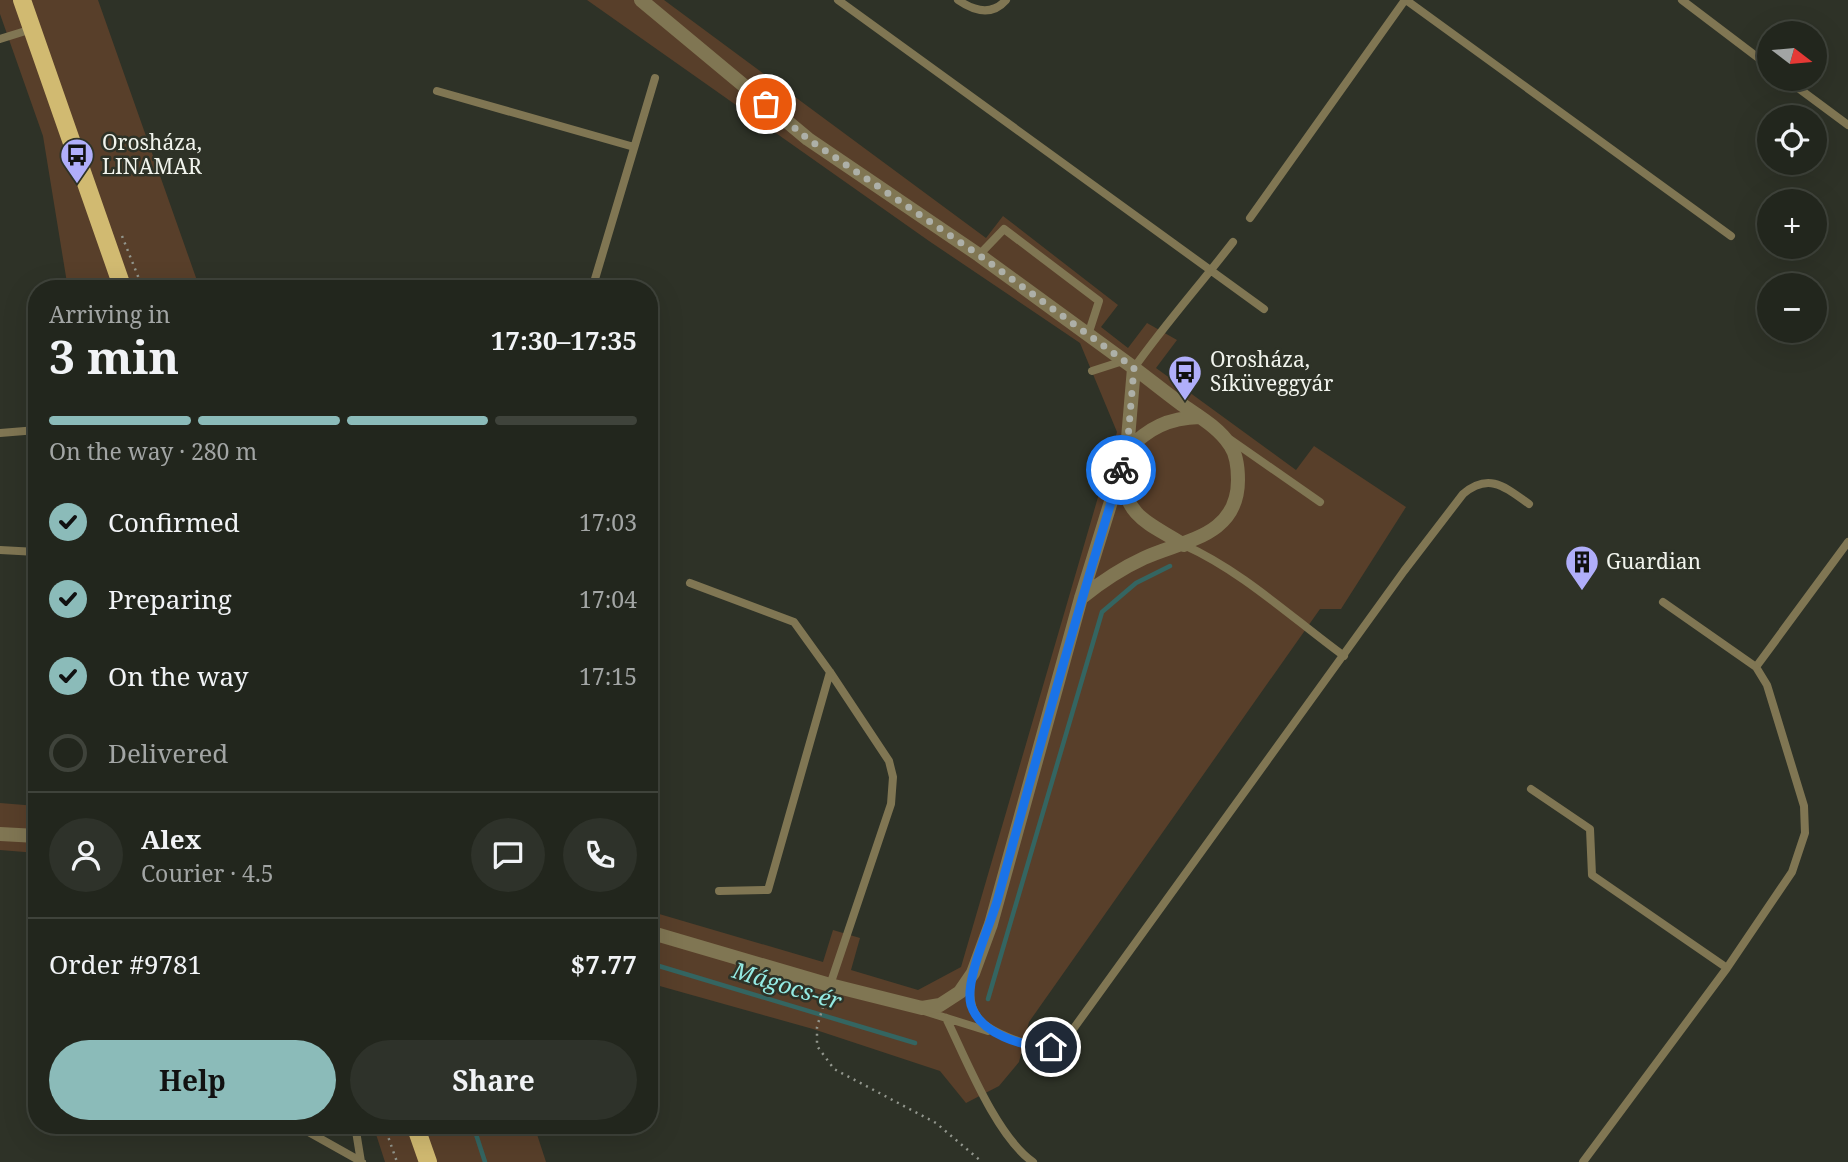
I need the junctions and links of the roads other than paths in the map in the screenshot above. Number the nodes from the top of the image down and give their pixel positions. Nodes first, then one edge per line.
1 (22, 0) edge
2 (641, 0) edge
3 (838, 0) edge
4 (958, 0) edge
5 (1006, 0) edge
6 (1405, 0) edge
7 (1682, 0) edge
8 (32, 29) junction
9 (0, 39) edge
10 (1757, 57) edge
11 (655, 79) dead end
12 (437, 90) dead end
13 (1802, 91) edge
14 (1848, 125) edge
15 (634, 147) junction
16 (1250, 218) dead end
17 (1731, 236) dead end
18 (1233, 242) dead end
19 (979, 255) junction
20 (1211, 271) junction
21 (120, 280) edge
22 (595, 280) edge
23 (1265, 309) dead end
24 (1088, 335) junction
25 (1129, 365) junction
26 (1092, 371) dead end
27 (1200, 417) junction
28 (1217, 430) junction
29 (28, 431) edge
30 (0, 433) edge
31 (1127, 450) junction
32 (1119, 475) junction
33 (1320, 502) dead end
34 (1529, 504) dead end
35 (1848, 542) edge
36 (1184, 545) junction
37 (0, 550) edge
38 (28, 552) edge
39 (690, 583) dead end
40 (1081, 598) junction
41 (1663, 602) dead end
42 (1344, 656) junction
43 (1756, 667) junction
44 (830, 672) junction
45 (1531, 789) dead end
46 (0, 834) edge
47 (28, 836) edge
48 (719, 891) dead end
49 (658, 935) edge
50 (1727, 968) junction
51 (973, 973) junction
52 (830, 985) junction
53 (901, 1004) junction
54 (946, 1018) junction
55 (1001, 1035) junction
56 (312, 1134) edge
57 (356, 1134) edge
58 (418, 1134) edge
59 (361, 1162) edge
60 (428, 1162) edge
61 (1033, 1162) edge
62 (1583, 1162) edge

1 - 8 main road
2 - 19 street
3 - 20 lane
4 - 5 lane
6 - 16 lane
6 - 17 lane
7 - 10 lane
8 - 9 lane
8 - 21 main road
11 - 15 lane
12 - 15 lane
13 - 14 lane
15 - 22 lane
18 - 20 lane
19 - 24 street
19 - 24 lane
20 - 23 lane
20 - 25 lane
24 - 25 street
25 - 26 lane
25 - 27 street
25 - 31 street
27 - 28 street
27 - 31 street
28 - 33 lane
28 - 36 street
29 - 30 lane
31 - 32 street
32 - 36 street
32 - 40 street
34 - 42 lane
35 - 43 lane
36 - 40 street
36 - 42 lane
37 - 38 lane
39 - 44 lane
40 - 51 street
41 - 43 lane
42 - 55 lane
43 - 50 lane
44 - 48 lane
44 - 52 lane
45 - 50 lane
46 - 47 street
49 - 52 street
50 - 62 lane
51 - 53 street
51 - 55 lane
52 - 53 street
53 - 54 lane
54 - 55 lane
54 - 61 lane
56 - 59 lane
57 - 59 lane
58 - 60 main road

